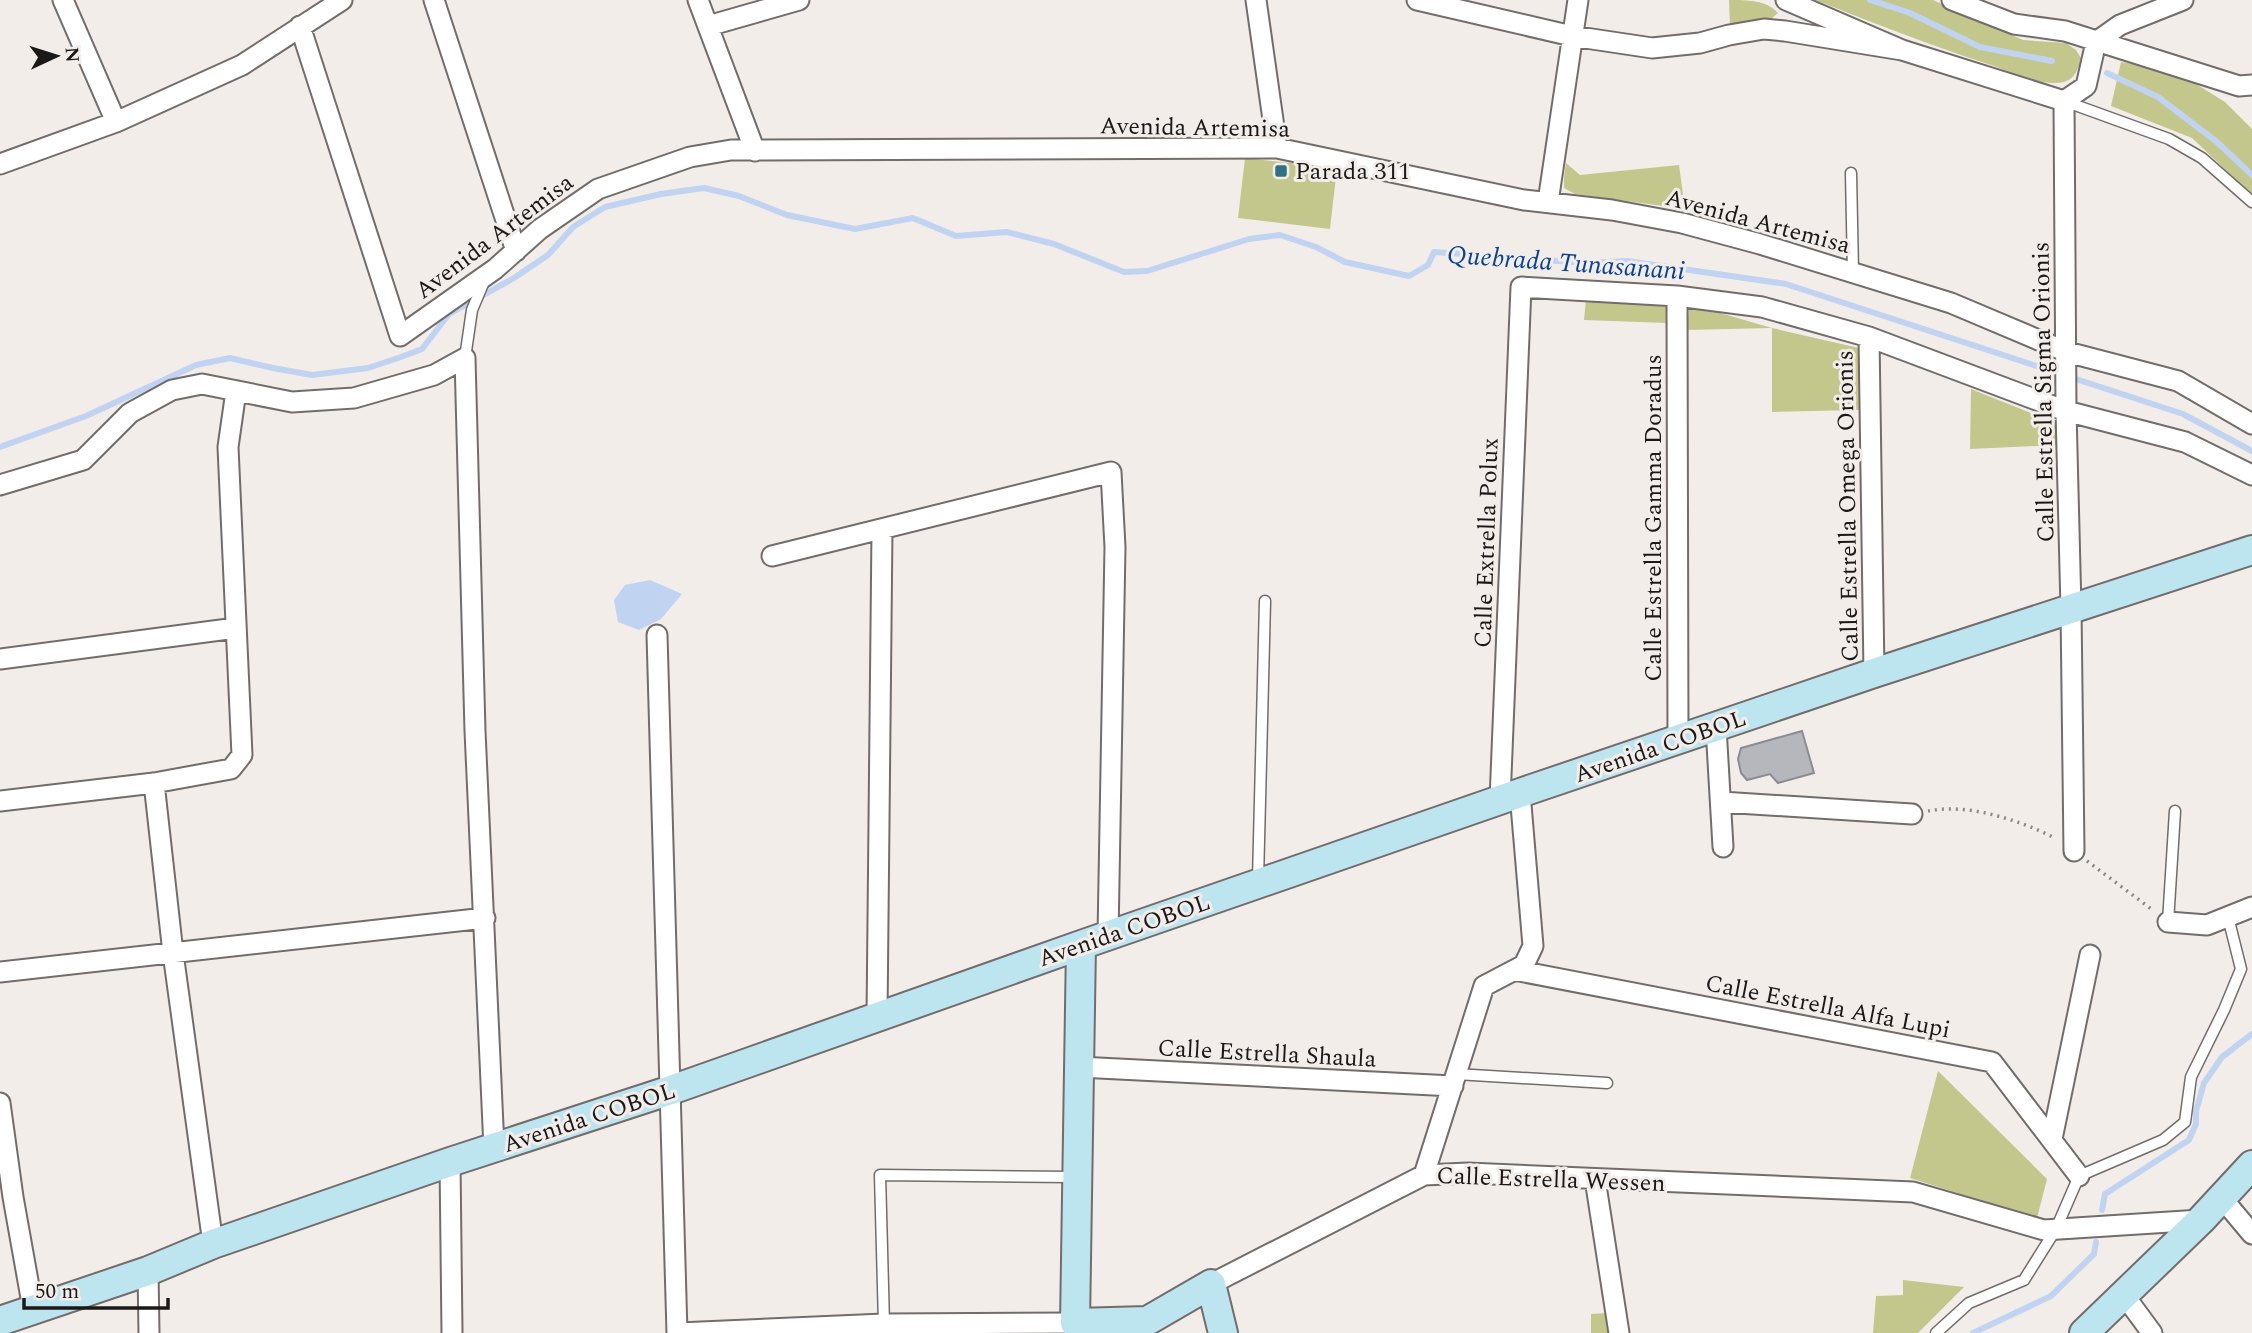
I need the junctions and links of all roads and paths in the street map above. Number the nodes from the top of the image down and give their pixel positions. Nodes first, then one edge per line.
1 (63, 0) edge
2 (342, 0) edge
3 (434, 0) edge
4 (698, 0) edge
5 (799, 0) edge
6 (1256, 0) edge
7 (1417, 0) edge
8 (1578, 0) edge
9 (1786, 0) edge
10 (1952, 0) edge
11 (2183, 0) edge
12 (300, 26) junction
13 (708, 26) junction
14 (1572, 36) junction
15 (2096, 42) junction
16 (1902, 50) junction
17 (2252, 85) edge
18 (2064, 101) junction
19 (116, 122) junction
20 (1277, 148) junction
21 (755, 151) junction
22 (0, 164) edge
23 (1851, 173) dead end
24 (1548, 202) junction
25 (2252, 202) edge
26 (516, 251) junction
27 (495, 269) junction
28 (1853, 272) junction
29 (1677, 296) junction
30 (1870, 337) junction
31 (465, 358) junction
32 (2067, 369) junction
33 (236, 391) junction
34 (2066, 411) junction
35 (2252, 424) edge
36 (2252, 475) edge
37 (0, 485) edge
38 (882, 529) junction
39 (2252, 550) edge
40 (772, 556) dead end
41 (1265, 601) dead end
42 (2071, 609) junction
43 (236, 628) junction
44 (657, 635) dead end
45 (0, 659) edge
46 (1874, 673) junction
47 (1716, 727) junction
48 (1678, 739) junction
49 (154, 783) junction
50 (1510, 797) junction
51 (0, 801) edge
52 (1721, 802) junction
53 (2175, 811) dead end
54 (1912, 814) joint
55 (1723, 847) dead end
56 (2074, 851) junction
57 (1257, 884) junction
58 (2252, 907) edge
59 (2228, 917) junction
60 (485, 918) junction
61 (2168, 922) junction
62 (1108, 936) junction
63 (1080, 945) junction
64 (173, 953) junction
65 (2090, 955) dead end
66 (1514, 970) junction
67 (0, 972) edge
68 (877, 1017) junction
69 (1079, 1067) junction
70 (1455, 1080) junction
71 (1607, 1083) dead end
72 (671, 1090) junction
73 (0, 1103) edge
74 (2052, 1139) junction
75 (494, 1148) junction
76 (450, 1162) junction
77 (2252, 1165) edge
78 (1424, 1175) junction
79 (1077, 1177) junction
80 (2079, 1177) junction
81 (1595, 1179) junction
82 (2221, 1197) junction
83 (2202, 1220) junction
84 (2056, 1229) junction
85 (2252, 1234) edge
86 (213, 1244) junction
87 (149, 1271) junction
88 (1211, 1284) junction
89 (2124, 1295) junction
90 (33, 1309) junction
91 (0, 1321) edge
92 (1075, 1323) junction
93 (884, 1324) junction
94 (1015, 1328) edge
95 (856, 1329) edge
96 (2083, 1332) edge
97 (149, 1333) edge
98 (453, 1333) edge
99 (678, 1333) edge
100 (1223, 1333) edge
101 (1619, 1333) edge
102 (1936, 1333) edge
103 (2152, 1333) edge

1 - 19 street
2 - 12 street
3 - 26 street
4 - 13 street
5 - 13 street
6 - 20 street
7 - 14 street
8 - 14 street
9 - 16 street
10 - 15 street
11 - 15 street
12 - 19 street
12 - 27 street, Avenida Artemisa
13 - 21 street
14 - 16 street
14 - 24 street
15 - 17 street
15 - 18 street
16 - 18 street
18 - 25 lane
18 - 32 street, Calle Estrella Sigma Orionis
19 - 22 street
20 - 21 street, Avenida Artemisa
20 - 24 street, Avenida Artemisa
21 - 26 street, Avenida Artemisa
23 - 28 lane
24 - 28 street, Avenida Artemisa
26 - 27 street, Avenida Artemisa
27 - 31 lane
28 - 32 street, Avenida Artemisa
29 - 30 street
29 - 48 street, Calle Estrella Gamma Doradus
29 - 50 street, Calle Extrella Polux
30 - 34 street
30 - 46 street, Calle Estrella Omega Orionis
31 - 33 street
31 - 60 street
32 - 34 street, Calle Estrella Sigma Orionis
32 - 35 street, Avenida Artemisa
33 - 37 street
33 - 43 street
34 - 36 street
34 - 42 street, Calle Estrella Sigma Orionis
38 - 40 street
38 - 62 street
38 - 68 street
39 - 42 main road, Avenida COBOL
41 - 57 lane
42 - 46 main road, Avenida COBOL
42 - 56 street, Calle Estrella Sigma Orionis
43 - 45 street
43 - 49 street
44 - 72 street
46 - 47 main road, Avenida COBOL
47 - 48 main road, Avenida COBOL
47 - 52 street
48 - 50 main road, Avenida COBOL
49 - 51 street
49 - 64 street
50 - 57 main road, Avenida COBOL
50 - 66 street, Calle Extrella Polux
52 - 54 street
52 - 55 street
53 - 61 lane
54 - 56 path
56 - 61 path
57 - 62 main road, Avenida COBOL
58 - 59 street
59 - 61 street
59 - 80 lane
60 - 64 street
60 - 75 street
62 - 63 main road, Avenida COBOL
63 - 68 main road, Avenida COBOL
63 - 69 main road
64 - 67 street
64 - 86 street
65 - 74 street
66 - 70 street
66 - 74 street, Calle Estrella Alfa Lupi
68 - 72 main road, Avenida COBOL
69 - 70 street, Calle Estrella Shaula
69 - 79 main road
70 - 71 lane
70 - 78 street
72 - 75 main road, Avenida COBOL
72 - 99 street
73 - 90 street
74 - 80 street, Calle Estrella Alfa Lupi
75 - 76 main road, Avenida COBOL
76 - 86 main road, Avenida COBOL
76 - 98 street
77 - 82 main road
78 - 81 street, Calle Estrella Wessen
78 - 88 street, Calle Estrella Wessen
79 - 92 main road
79 - 93 lane
80 - 84 lane
81 - 84 street, Calle Estrella Wessen
81 - 101 street
82 - 83 main road
82 - 85 street
83 - 84 street, Calle Estrella Wessen
83 - 89 main road
84 - 102 lane
86 - 87 main road, Avenida COBOL
87 - 90 main road, Avenida COBOL
87 - 97 street
88 - 92 main road, Calle Estrella Wessen
88 - 100 main road
89 - 96 main road
89 - 103 street
90 - 91 main road, Avenida COBOL
92 - 94 street, Calle Estrella Wessen
93 - 94 street, Calle Estrella Wessen
93 - 95 street, Calle Estrella Wessen
95 - 99 street, Calle Estrella Wessen

